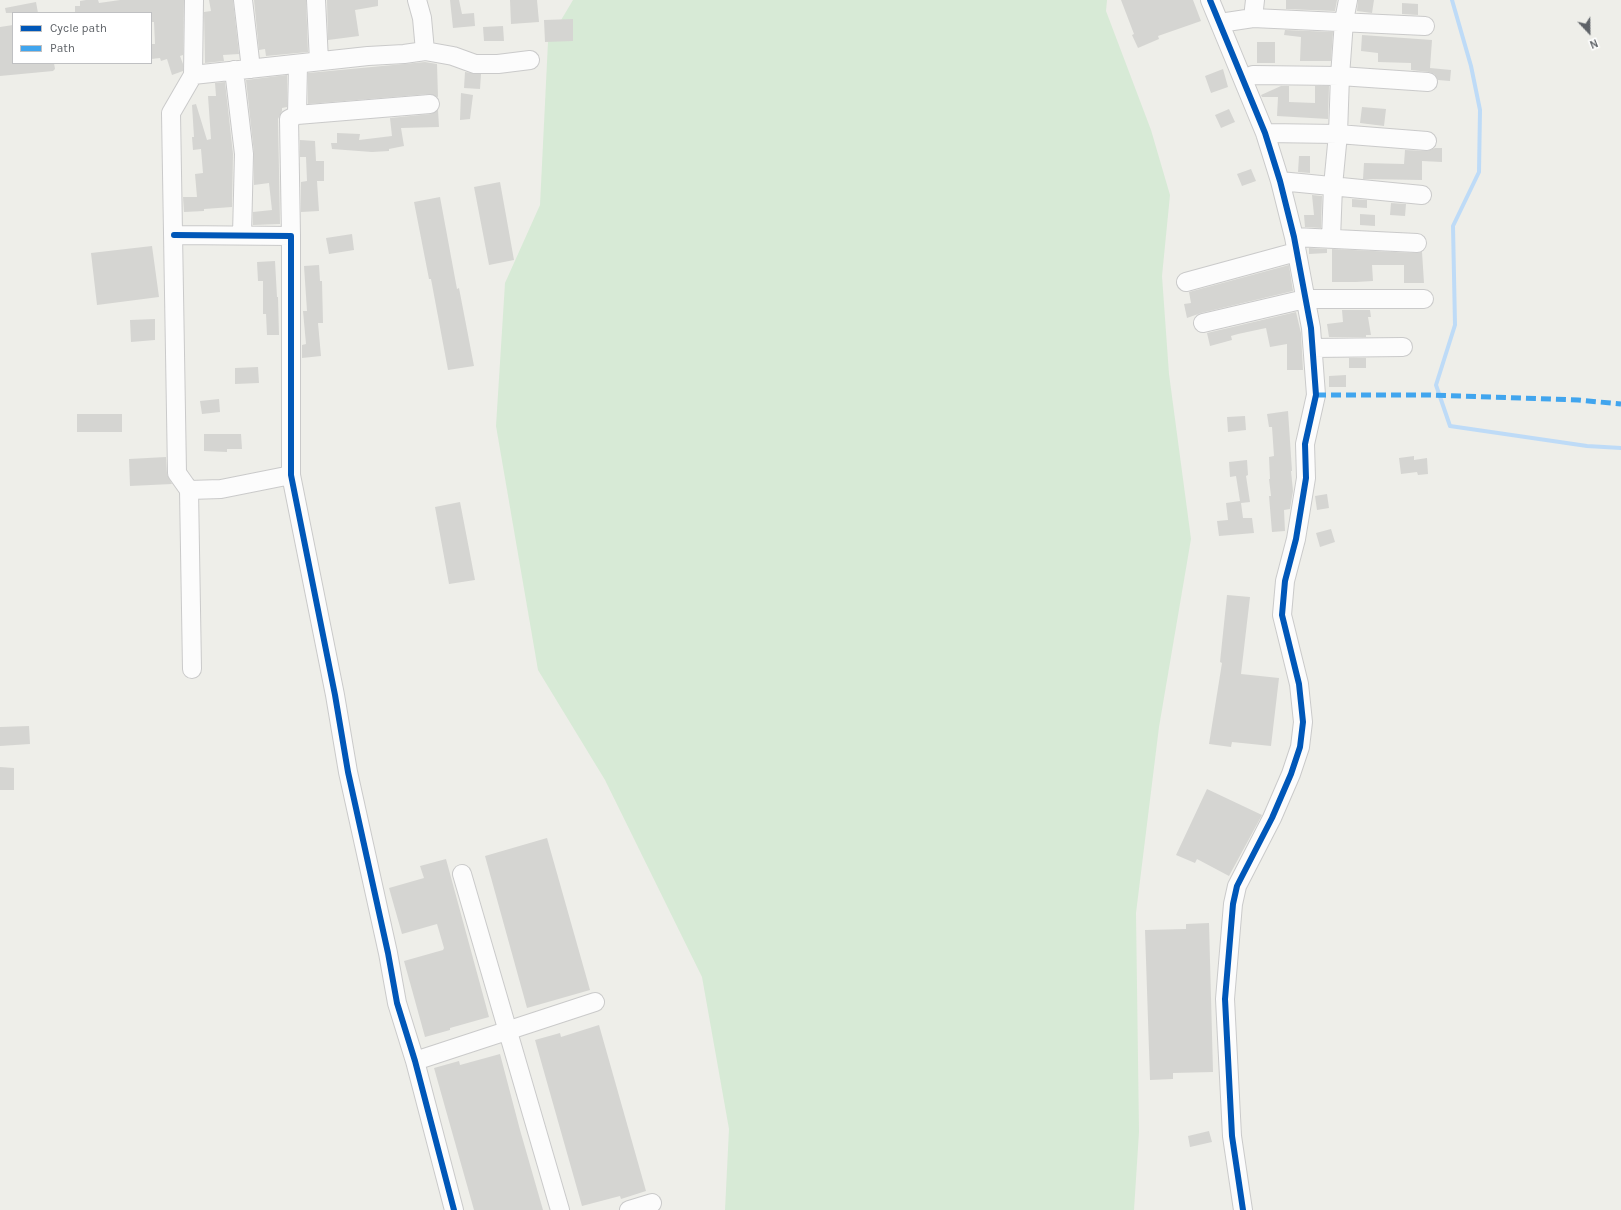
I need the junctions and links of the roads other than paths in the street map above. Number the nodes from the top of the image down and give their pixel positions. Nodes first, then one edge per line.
1 (194, 0) edge
2 (243, 0) edge
3 (316, 0) edge
4 (417, 0) edge
5 (1210, 0) edge
6 (1255, 0) edge
7 (1348, 0) edge
8 (1253, 18) junction
9 (1344, 21) junction
10 (1220, 23) junction
11 (1425, 26) dead end
12 (425, 51) junction
13 (530, 60) dead end
14 (319, 62) junction
15 (298, 65) junction
16 (243, 70) junction
17 (192, 75) junction
18 (1340, 76) junction
19 (1244, 79) junction
20 (1428, 82) dead end
21 (430, 104) dead end
22 (297, 115) junction
23 (1265, 133) junction
24 (1338, 134) junction
25 (1427, 142) dead end
26 (1280, 181) junction
27 (1333, 186) junction
28 (1422, 195) dead end
29 (174, 235) junction
30 (242, 235) junction
31 (291, 236) junction
32 (1331, 239) junction
33 (1417, 242) dead end
34 (1295, 244) junction
35 (1186, 282) dead end
36 (1305, 299) junction
37 (1424, 299) dead end
38 (1203, 323) dead end
39 (1403, 347) dead end
40 (1313, 348) junction
41 (291, 475) junction
42 (189, 490) junction
43 (192, 669) dead end
44 (462, 874) dead end
45 (595, 1002) dead end
46 (508, 1030) junction
47 (415, 1060) junction
48 (652, 1203) dead end
49 (454, 1210) edge
50 (560, 1210) edge
51 (629, 1210) edge
52 (1243, 1210) edge

1 - 17 street
2 - 16 street
3 - 14 street
4 - 12 street
5 - 10 street
6 - 8 street
7 - 9 street
8 - 9 street
8 - 10 street
9 - 11 street
9 - 18 street
10 - 19 street
12 - 13 street
12 - 14 street
14 - 15 street
15 - 16 street
15 - 22 street
16 - 17 street
16 - 30 street
17 - 29 street
18 - 19 street
18 - 20 street
18 - 24 street
19 - 23 street
21 - 22 street
22 - 31 street
23 - 24 street
23 - 26 street
24 - 25 street
24 - 27 street
26 - 27 street
26 - 34 street
27 - 28 street
27 - 32 street
29 - 30 street
29 - 42 street
30 - 31 street
31 - 41 street
32 - 33 street
32 - 34 street
34 - 35 street
34 - 36 street
36 - 37 street
36 - 38 street
36 - 40 street
39 - 40 street
40 - 52 street
41 - 42 street
41 - 47 street
42 - 43 street
44 - 46 street
45 - 46 street
46 - 47 street
46 - 50 street
47 - 49 street
48 - 51 street

